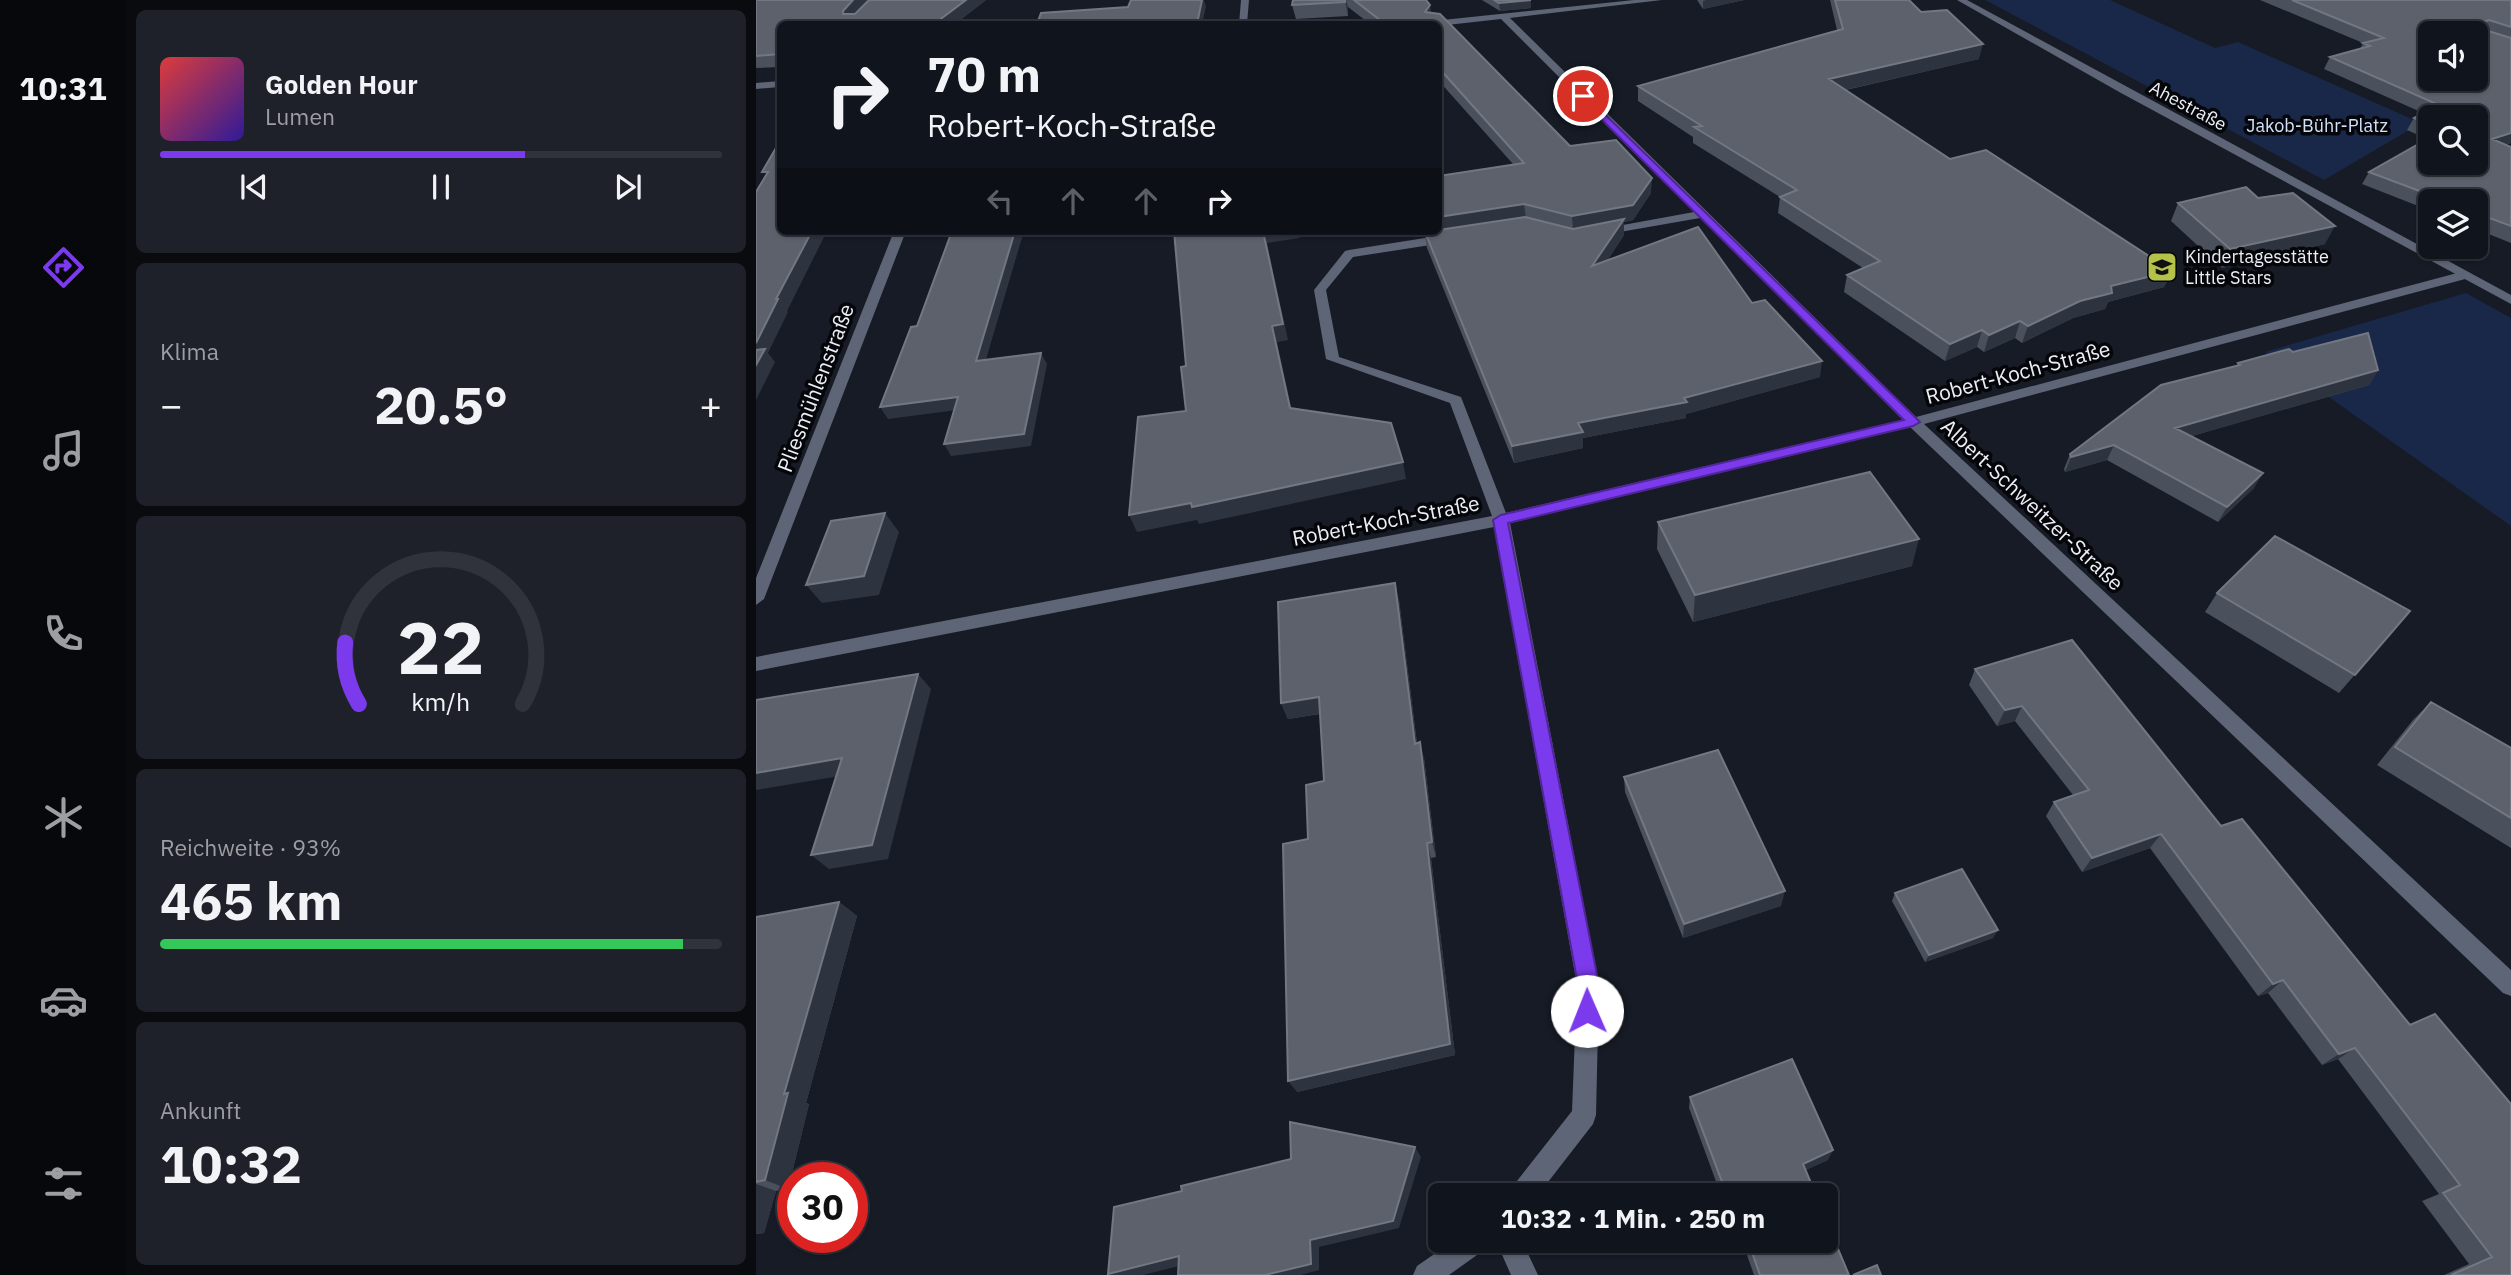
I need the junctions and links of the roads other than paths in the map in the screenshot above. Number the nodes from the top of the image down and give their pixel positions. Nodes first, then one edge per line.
1 (1245, 0) edge
2 (1658, 0) edge
3 (1961, 0) edge
4 (1600, 4) edge
5 (1504, 17) junction
6 (1243, 21) edge
7 (1442, 23) edge
8 (777, 84) edge
9 (756, 86) edge
10 (1700, 214) junction
11 (898, 235) edge
12 (1586, 236) edge
13 (1458, 237) edge
14 (2465, 275) junction
15 (2511, 300) edge
16 (1913, 422) junction
17 (1501, 520) junction
18 (756, 599) edge
19 (756, 664) edge
20 (2511, 985) edge
21 (1531, 1183) edge
22 (1458, 1253) edge
23 (1515, 1253) edge
24 (1426, 1275) edge
25 (1525, 1275) edge

1 - 6 street
2 - 4 street
3 - 14 street, Ahestraße
4 - 5 street
5 - 7 street
5 - 10 street, Albert-Schweitzer-Straße
8 - 9 street
10 - 12 street
10 - 16 street, Albert-Schweitzer-Straße
11 - 18 street, Pliesmühlenstraße
13 - 17 street
14 - 15 street, Ahestraße
14 - 16 street, Robert-Koch-Straße
16 - 17 street, Robert-Koch-Straße
16 - 20 street, Albert-Schweitzer-Straße
17 - 19 street, Robert-Koch-Straße
17 - 21 street
22 - 24 street
23 - 25 street

